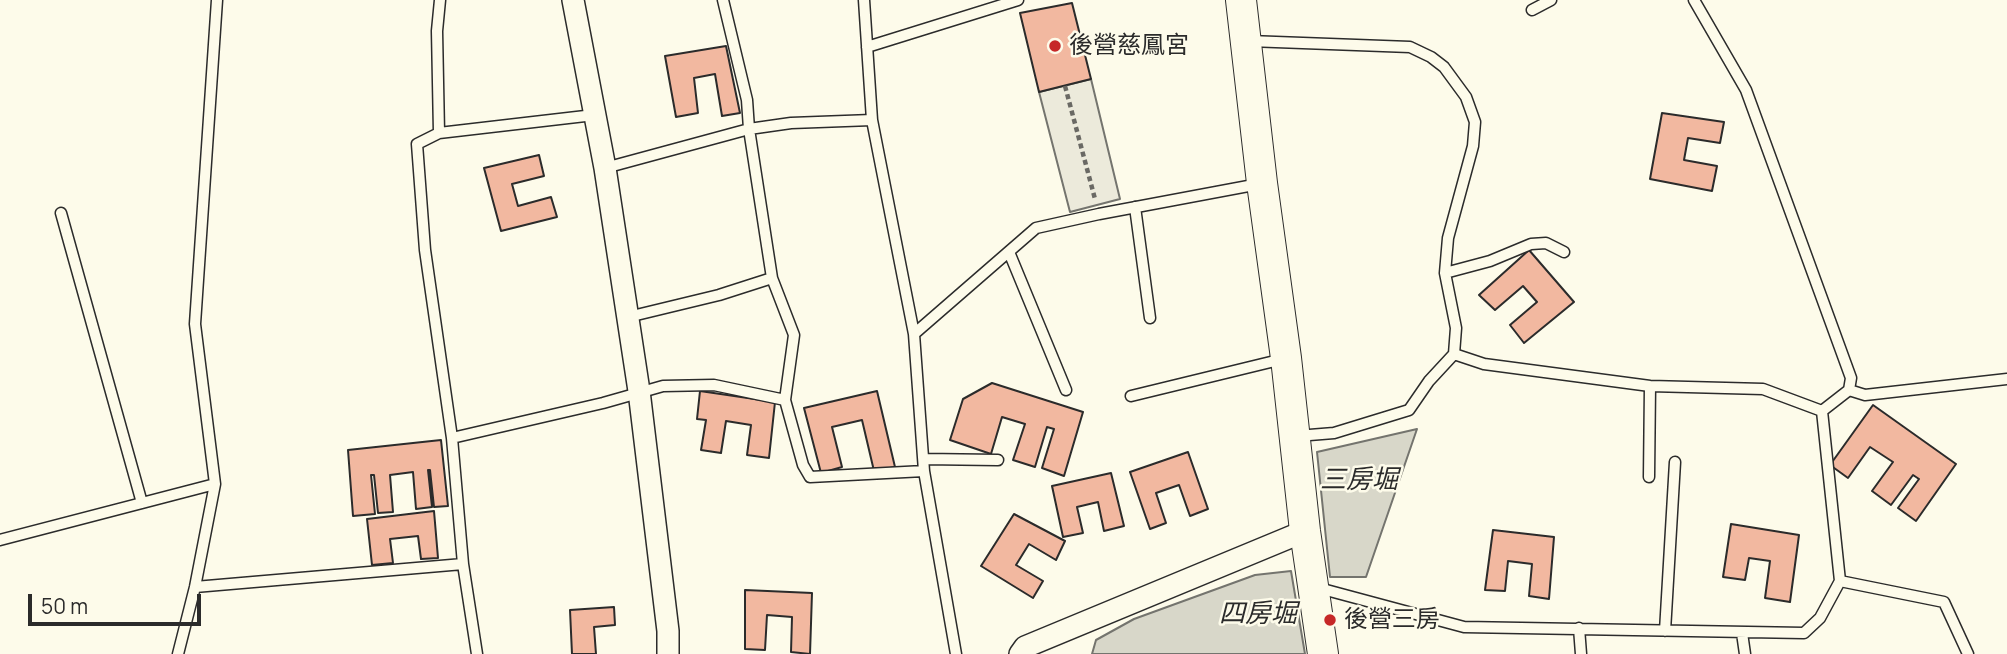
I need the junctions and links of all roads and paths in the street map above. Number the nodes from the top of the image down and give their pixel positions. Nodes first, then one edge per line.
1 (218, 0) edge
2 (440, 0) edge
3 (573, 0) edge
4 (723, 0) edge
5 (864, 0) edge
6 (1018, 0) edge
7 (1241, 0) edge
8 (1551, 0) edge
9 (1694, 0) edge
10 (1532, 10) dead end
11 (1246, 41) junction
12 (867, 47) junction
13 (1065, 86) dead end
14 (594, 115) junction
15 (872, 120) junction
16 (749, 129) junction
17 (439, 134) junction
18 (605, 168) junction
19 (1262, 183) junction
20 (1135, 207) junction
21 (61, 213) dead end
22 (1099, 214) junction
23 (1009, 252) junction
24 (1564, 252) dead end
25 (1446, 273) junction
26 (772, 278) junction
27 (628, 317) junction
28 (1150, 318) dead end
29 (914, 334) junction
30 (1454, 354) junction
31 (1286, 358) junction
32 (2007, 379) edge
33 (1650, 386) junction
34 (1066, 390) dead end
35 (1849, 390) junction
36 (639, 391) junction
37 (1131, 396) dead end
38 (785, 400) junction
39 (1822, 411) junction
40 (1294, 436) junction
41 (452, 438) junction
42 (923, 459) junction
43 (998, 460) dead end
44 (1675, 462) dead end
45 (924, 471) junction
46 (1649, 477) dead end
47 (215, 484) junction
48 (142, 503) junction
49 (1305, 531) junction
50 (0, 540) edge
51 (463, 564) junction
52 (1840, 582) junction
53 (1312, 586) junction
54 (195, 587) junction
55 (1579, 628) junction
56 (1665, 631) junction
57 (1742, 633) junction
58 (178, 654) edge
59 (477, 654) edge
60 (668, 654) edge
61 (956, 654) edge
62 (1020, 654) edge
63 (1323, 654) edge
64 (1581, 654) edge
65 (1745, 654) edge
66 (1968, 654) edge

1 - 47 lane
2 - 17 lane
3 - 14 street
4 - 16 lane
5 - 12 lane
6 - 12 lane
7 - 11 street
8 - 10 lane
9 - 35 lane
11 - 19 street
11 - 25 lane
12 - 15 lane
13 - 22 path
14 - 17 lane
14 - 18 street
15 - 16 lane
15 - 29 lane
16 - 18 lane
16 - 26 lane
17 - 41 lane
18 - 27 street
19 - 20 lane
19 - 31 street
20 - 22 lane
20 - 28 lane
21 - 48 lane
22 - 23 lane
23 - 29 lane
23 - 34 lane
24 - 25 lane
25 - 30 lane
26 - 27 lane
26 - 38 lane
27 - 36 street
29 - 42 lane
30 - 33 lane
30 - 40 lane
31 - 37 lane
31 - 40 street
32 - 35 lane
33 - 39 lane
33 - 46 lane
35 - 39 lane
36 - 38 lane
36 - 41 lane
36 - 60 street
38 - 45 lane
39 - 52 lane
40 - 49 street
41 - 51 lane
42 - 43 lane
42 - 45 lane
44 - 56 lane
45 - 61 lane
47 - 48 lane
47 - 54 lane
48 - 50 lane
49 - 53 street
49 - 62 street
51 - 54 lane
51 - 59 lane
52 - 57 lane
52 - 66 lane
53 - 55 lane
53 - 63 street
54 - 58 lane
55 - 56 lane
55 - 64 lane
56 - 57 lane
57 - 65 lane

